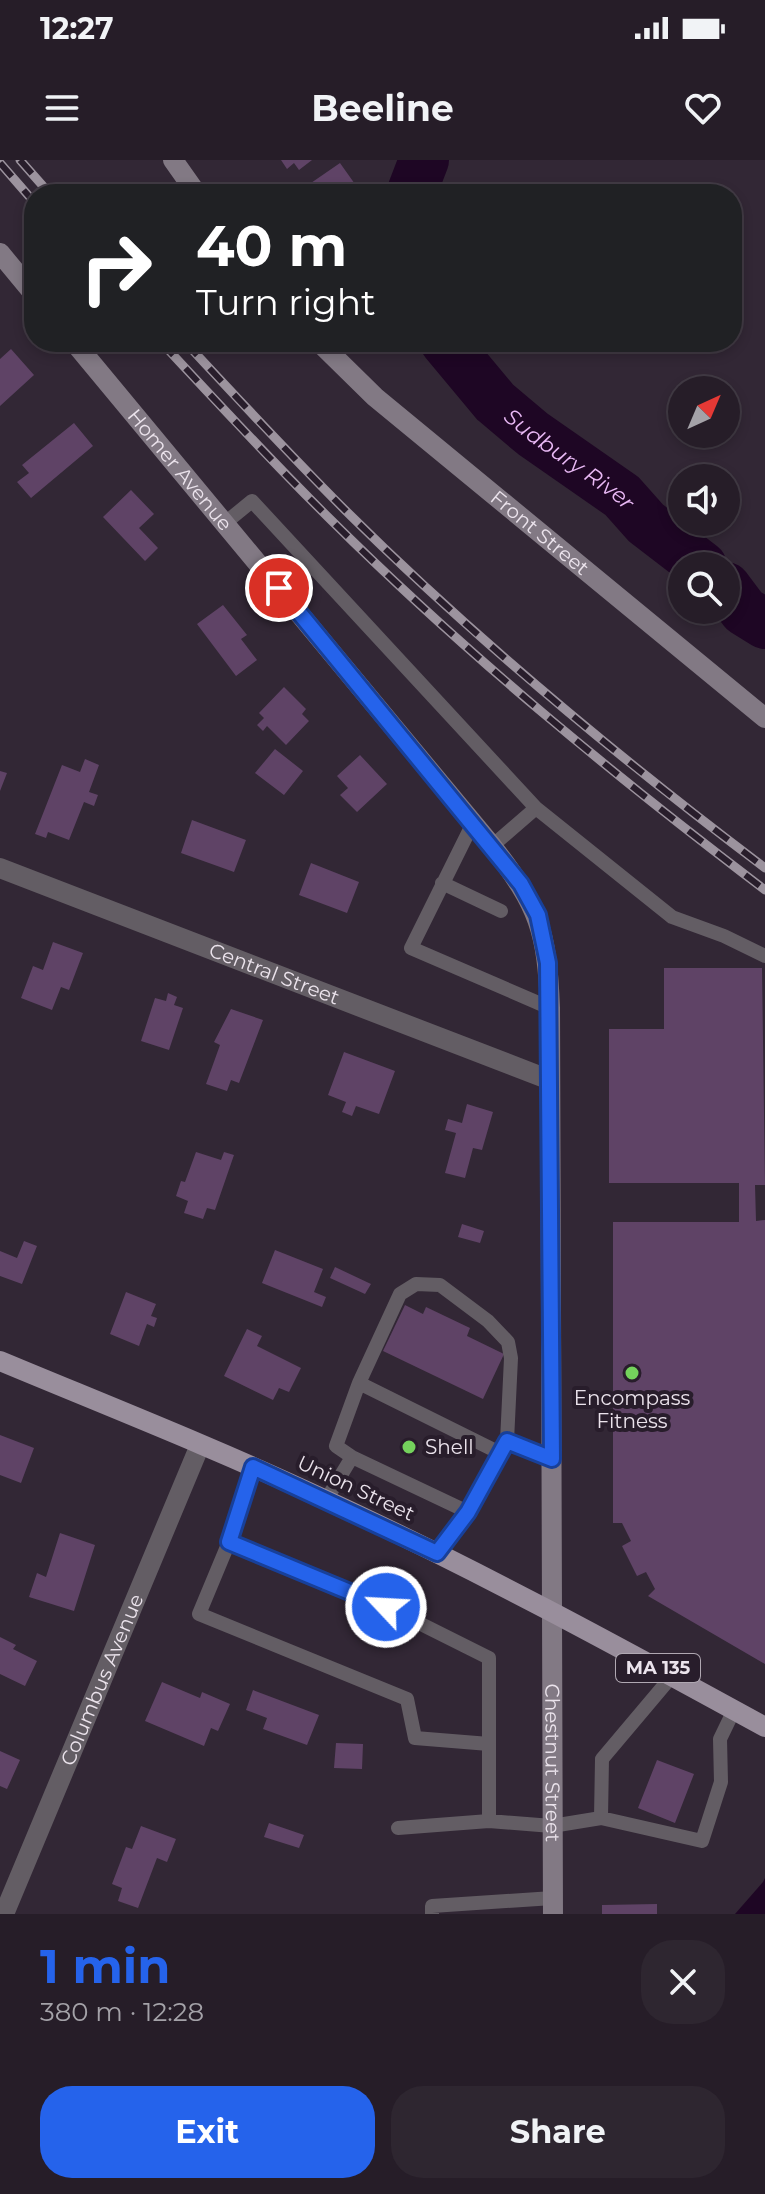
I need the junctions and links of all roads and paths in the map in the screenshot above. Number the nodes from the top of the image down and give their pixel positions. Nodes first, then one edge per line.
1 (173, 160) edge
2 (190, 184) edge
3 (0, 253) edge
4 (24, 282) edge
5 (82, 352) edge
6 (329, 352) edge
7 (225, 523) junction
8 (765, 718) edge
9 (536, 808) junction
10 (473, 823) junction
11 (492, 846) junction
12 (0, 868) edge
13 (442, 883) junction
14 (501, 911) dead end
15 (765, 956) edge
16 (550, 1008) junction
17 (550, 1080) junction
18 (0, 1361) edge
19 (359, 1383) junction
20 (200, 1445) junction
21 (504, 1448) junction
22 (352, 1457) junction
23 (552, 1459) junction
24 (253, 1467) junction
25 (326, 1500) junction
26 (468, 1512) junction
27 (229, 1542) junction
28 (437, 1553) junction
29 (551, 1610) junction
30 (672, 1676) junction
31 (734, 1710) junction
32 (765, 1727) edge
33 (489, 1744) junction
34 (601, 1818) junction
35 (489, 1821) junction
36 (552, 1826) junction
37 (398, 1828) dead end
38 (553, 1906) edge
39 (487, 1908) edge
40 (4, 1914) edge
41 (432, 1914) edge

1 - 2 street
3 - 4 street
5 - 7 street, Homer Avenue
6 - 8 street, Front Street
7 - 9 lane
7 - 10 street, Homer Avenue
9 - 11 lane
9 - 15 lane
10 - 11 street, Homer Avenue
10 - 13 lane
11 - 16 street, Homer Avenue
12 - 17 street, Central Street
13 - 14 lane
13 - 16 lane
16 - 17 street, Homer Avenue
17 - 23 street, Homer Avenue
18 - 20 main road, Union Street / MA 135
19 - 21 lane
19 - 21 lane
19 - 22 lane
20 - 24 main road, Union Street / MA 135
20 - 40 street, Columbus Avenue
21 - 23 lane
21 - 26 lane
22 - 25 lane
22 - 26 lane
23 - 29 street, Homer Avenue
24 - 25 main road, Union Street / MA 135
24 - 27 lane
25 - 28 main road, Union Street / MA 135
26 - 28 lane
27 - 33 lane
27 - 33 lane
28 - 29 main road, Union Street / MA 135
29 - 30 main road, Union Street / MA 135
29 - 36 street, Chestnut Street
30 - 31 main road, Union Street / MA 135
30 - 34 lane
31 - 32 main road, Union Street / MA 135
31 - 34 lane
33 - 35 lane
34 - 36 lane
35 - 36 lane
35 - 37 lane
36 - 38 street, Chestnut Street
38 - 39 lane
39 - 41 lane

